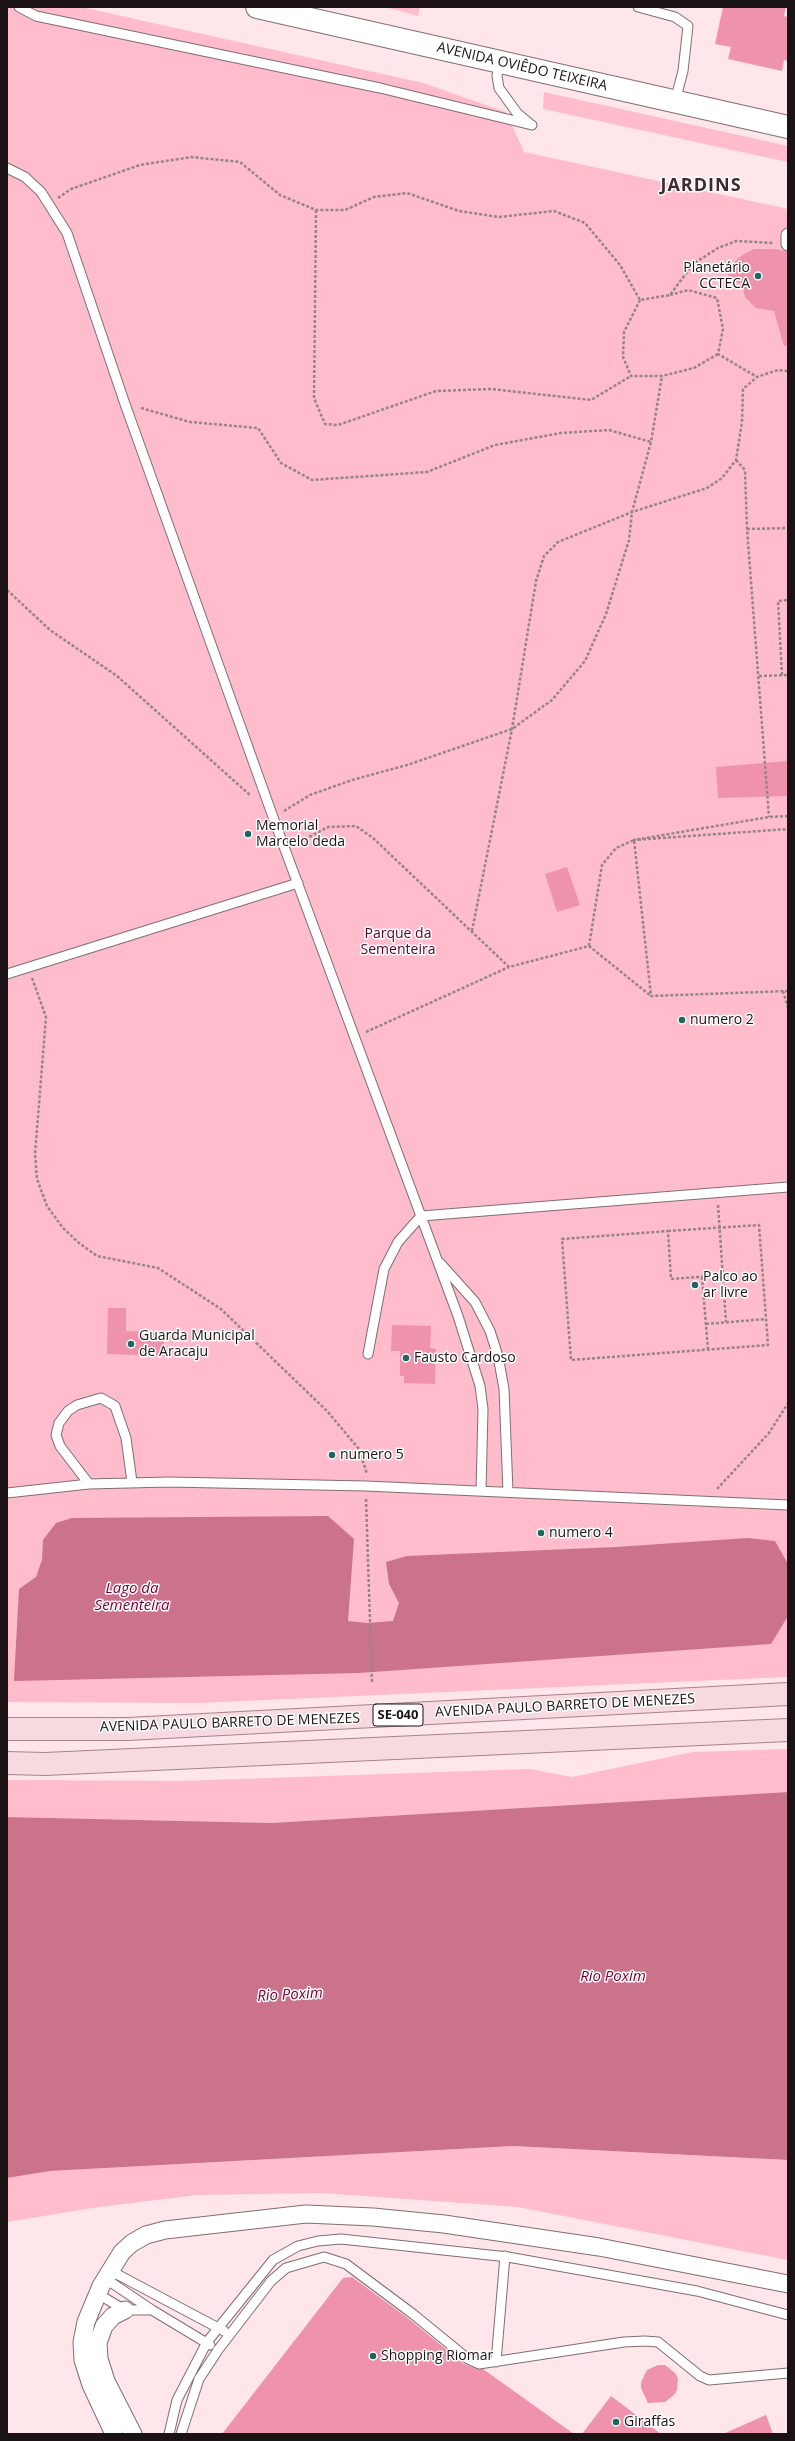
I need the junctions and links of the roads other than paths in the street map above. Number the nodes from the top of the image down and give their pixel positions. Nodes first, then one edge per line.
1 (20, 7) edge
2 (257, 7) edge
3 (638, 7) edge
4 (499, 62) junction
5 (675, 101) junction
6 (788, 127) edge
7 (7, 168) edge
8 (298, 883) junction
9 (7, 974) edge
10 (788, 1187) edge
11 (421, 1216) junction
12 (437, 1259) junction
13 (368, 1354) dead end
14 (132, 1482) junction
15 (89, 1484) junction
16 (481, 1491) junction
17 (508, 1492) junction
18 (7, 1493) edge
19 (788, 1505) edge
20 (788, 1694) edge
21 (7, 1729) edge
22 (788, 1730) edge
23 (7, 1763) edge
24 (505, 2256) junction
25 (108, 2275) junction
26 (788, 2284) edge
27 (98, 2294) junction
28 (126, 2310) junction
29 (152, 2310) junction
30 (788, 2315) edge
31 (219, 2328) junction
32 (230, 2334) junction
33 (207, 2342) junction
34 (218, 2350) junction
35 (496, 2362) junction
36 (788, 2373) edge
37 (114, 2434) edge
38 (133, 2434) edge
39 (169, 2434) edge
40 (181, 2434) edge

1 - 4 lane
2 - 4 street, AVENIDA OVIÊDO TEIXEIRA
3 - 5 lane
4 - 5 street, AVENIDA OVIÊDO TEIXEIRA
5 - 6 street, AVENIDA OVIÊDO TEIXEIRA
7 - 8 lane
8 - 9 lane
8 - 11 lane
10 - 11 lane
11 - 12 lane
11 - 13 lane
12 - 16 lane
12 - 17 lane
14 - 15 lane
14 - 15 lane
14 - 16 lane
15 - 18 lane
16 - 17 lane
17 - 19 lane
20 - 21 main road, AVENIDA PAULO BARRETO DE MENEZES / SE-040
22 - 23 main road, SE-040
24 - 30 lane
24 - 31 lane
24 - 35 lane
25 - 26 street
25 - 27 street
25 - 29 lane
25 - 31 lane
27 - 28 lane
27 - 37 street
28 - 29 lane
28 - 38 street
29 - 33 lane
31 - 32 lane
31 - 33 lane
32 - 34 lane
32 - 35 lane
33 - 34 lane
33 - 39 lane
34 - 40 lane
35 - 36 lane

